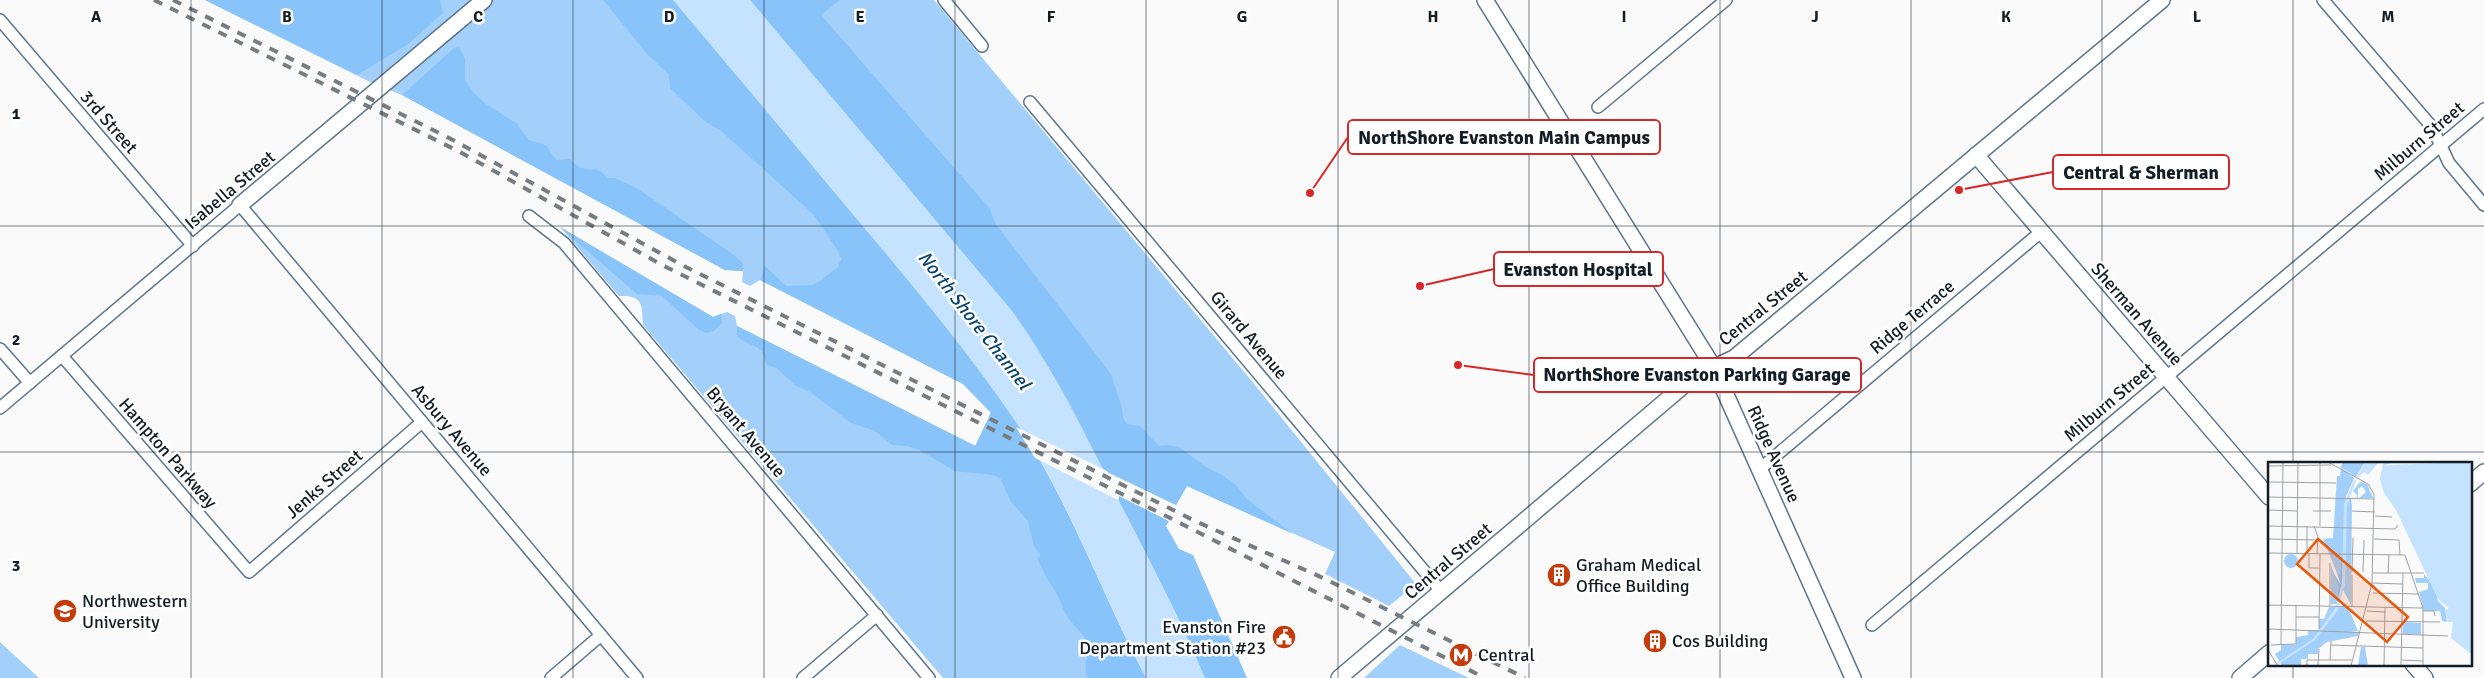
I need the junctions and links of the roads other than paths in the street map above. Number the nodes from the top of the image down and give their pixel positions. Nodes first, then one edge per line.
1 (484, 0) edge
2 (944, 0) edge
3 (1485, 0) edge
4 (1726, 0) edge
5 (2162, 0) edge
6 (2323, 0) edge
7 (1, 24) edge
8 (982, 46) dead end
9 (1030, 102) dead end
10 (1598, 107) dead end
11 (2484, 110) edge
12 (2441, 146) junction
13 (1976, 155) junction
14 (2484, 205) edge
15 (240, 206) junction
16 (530, 216) dead end
17 (2042, 231) junction
18 (193, 246) junction
19 (0, 349) edge
20 (62, 356) junction
21 (1714, 368) junction
22 (2167, 377) junction
23 (30, 383) junction
24 (0, 408) edge
25 (422, 422) junction
26 (1760, 469) junction
27 (2484, 472) edge
28 (2472, 482) edge
29 (2268, 496) edge
30 (249, 572) joint
31 (1441, 591) junction
32 (877, 615) junction
33 (1872, 625) dead end
34 (601, 635) junction
35 (2268, 654) edge
36 (2415, 666) edge
37 (551, 678) edge
38 (637, 678) edge
39 (803, 678) edge
40 (930, 678) edge
41 (1339, 678) edge
42 (1853, 678) edge
43 (2240, 678) edge
44 (2425, 678) edge

1 - 15 street, Isabella Street
2 - 8 street
3 - 21 street, Ridge Avenue
4 - 10 street
5 - 13 street, Central Street
6 - 12 street
7 - 18 street, 3rd Street
9 - 31 street, Girard Avenue
11 - 12 street, Milburn Street
12 - 14 street
12 - 22 street, Milburn Street
13 - 17 street, Sherman Avenue
13 - 21 street, Central Street
15 - 18 street, Isabella Street
15 - 25 street, Asbury Avenue
16 - 32 street, Bryant Avenue
17 - 22 street, Sherman Avenue
17 - 26 street, Ridge Terrace
18 - 20 street, Isabella Street
19 - 23 street
20 - 23 street, Isabella Street
20 - 30 street, Hampton Parkway
21 - 26 street, Ridge Avenue
21 - 31 street, Central Street
22 - 29 street, Sherman Avenue
22 - 33 street, Milburn Street
23 - 24 street, Isabella Street
25 - 30 street, Jenks Street
25 - 34 street, Asbury Avenue
26 - 42 street, Ridge Avenue
27 - 28 street
31 - 41 street, Central Street
32 - 39 street
32 - 40 street, Bryant Avenue
34 - 37 street
34 - 38 street, Asbury Avenue
35 - 43 street
36 - 44 street

